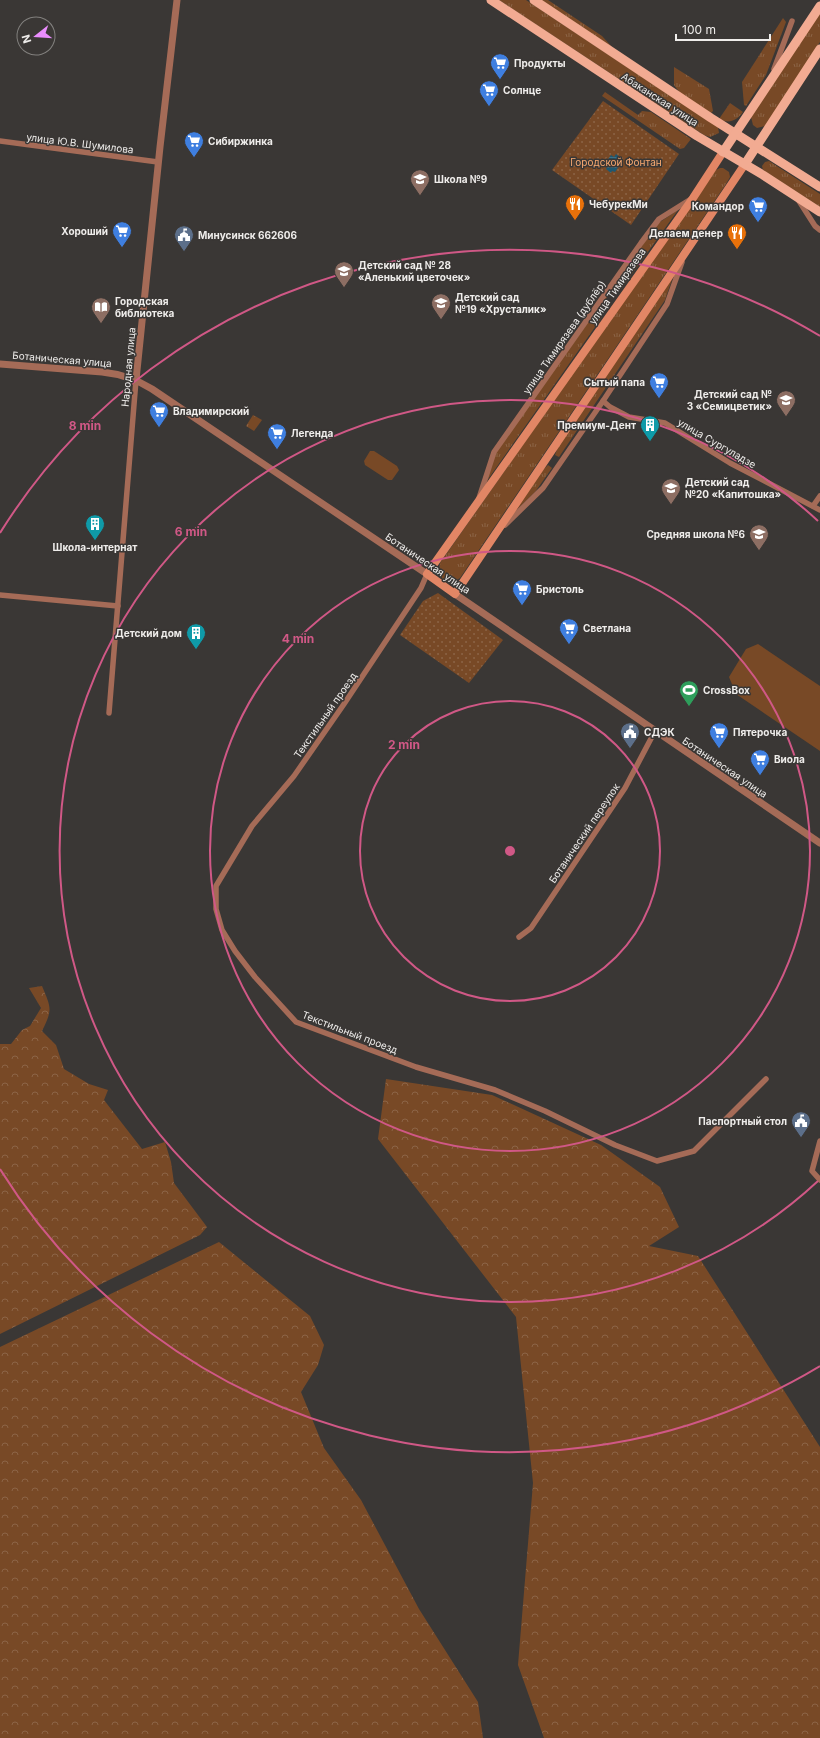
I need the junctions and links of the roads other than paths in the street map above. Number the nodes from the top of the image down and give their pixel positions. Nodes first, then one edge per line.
1 (177, 0) edge
2 (491, 0) edge
3 (534, 0) edge
4 (820, 6) edge
5 (792, 21) dead end
6 (820, 49) edge
7 (771, 79) junction
8 (735, 133) junction
9 (0, 141) edge
10 (757, 146) junction
11 (723, 152) junction
12 (158, 162) junction
13 (745, 164) junction
14 (820, 187) edge
15 (797, 197) junction
16 (693, 198) junction
17 (820, 212) edge
18 (820, 230) edge
19 (685, 252) junction
20 (0, 364) edge
21 (136, 380) junction
22 (602, 401) junction
23 (820, 496) edge
24 (476, 506) junction
25 (814, 506) junction
26 (820, 510) edge
27 (495, 535) junction
28 (428, 574) junction
29 (455, 594) junction
30 (0, 595) edge
31 (118, 606) junction
32 (109, 713) dead end
33 (655, 731) junction
34 (820, 843) edge
35 (519, 937) dead end
36 (766, 1079) dead end
37 (820, 1141) edge
38 (820, 1180) edge

1 - 12 street, Народная улица
2 - 11 main road, Абаканская улица
3 - 8 main road, Абаканская улица
4 - 7 main road, улица Тимирязева
5 - 7 street
6 - 10 main road
7 - 8 main road, улица Тимирязева
8 - 10 main road, Абаканская улица
8 - 11 main road, улица Тимирязева
9 - 12 street, улица Ю.В. Шумилова
10 - 13 main road
10 - 14 main road, Абаканская улица
11 - 13 main road, Абаканская улица
11 - 16 main road, улица Тимирязева
12 - 21 street, Народная улица
13 - 15 main road, Абаканская улица
13 - 19 main road
15 - 17 main road, Абаканская улица
15 - 18 street
16 - 24 main road, улица Тимирязева
16 - 24 street, улица Тимирязева (дублёр)
19 - 22 street
19 - 27 main road
20 - 21 street, Ботаническая улица
21 - 28 street, Ботаническая улица
21 - 31 street, Народная улица
22 - 25 street, улица Сургуладзе
22 - 27 street
23 - 25 street
24 - 28 main road, улица Тимирязева
25 - 26 street, улица Сургуладзе
27 - 29 main road
28 - 29 main road, Ботаническая улица
28 - 36 street, Текстильный проезд
29 - 33 street, Ботаническая улица
30 - 31 street
31 - 32 street, Народная улица
33 - 34 street, Ботаническая улица
33 - 35 street, Ботанический переулок
37 - 38 street

